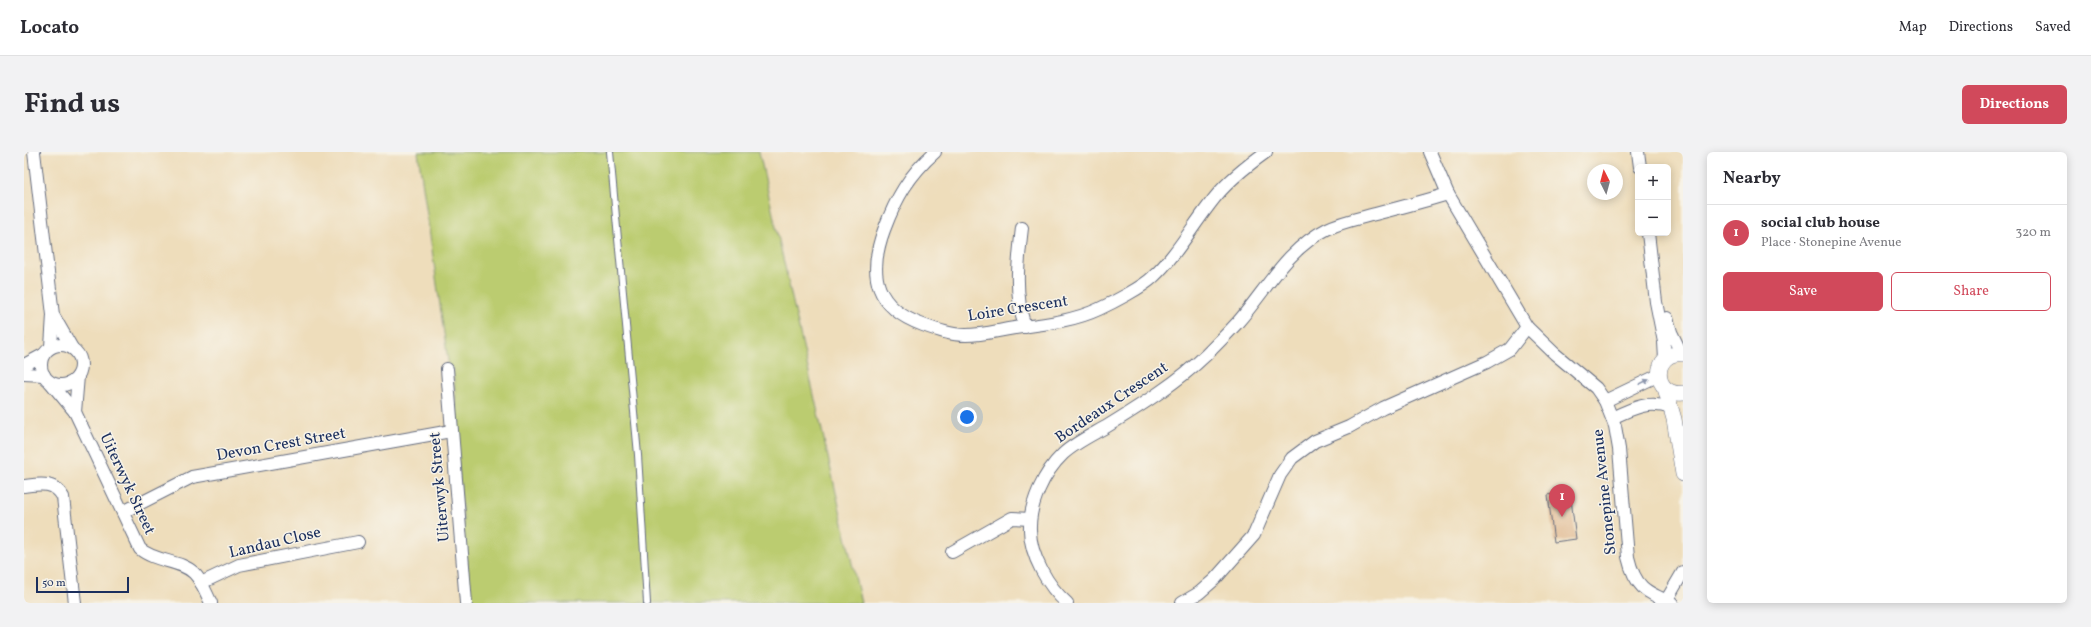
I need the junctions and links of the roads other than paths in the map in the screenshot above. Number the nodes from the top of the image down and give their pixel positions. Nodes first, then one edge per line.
1 (34, 152) edge
2 (610, 152) edge
3 (935, 152) edge
4 (1266, 152) edge
5 (1430, 152) edge
6 (1638, 152) edge
7 (1640, 164) edge
8 (1448, 194) junction
9 (1022, 228) dead end
10 (1648, 236) edge
11 (1654, 279) junction
12 (53, 315) junction
13 (1024, 327) junction
14 (1527, 327) junction
15 (72, 348) junction
16 (47, 351) junction
17 (1682, 354) edge
18 (1665, 359) junction
19 (24, 365) edge
20 (447, 369) dead end
21 (24, 374) edge
22 (78, 376) junction
23 (47, 379) junction
24 (1662, 381) junction
25 (1683, 393) edge
26 (1605, 401) junction
27 (1671, 408) junction
28 (75, 412) junction
29 (1612, 418) junction
30 (451, 431) junction
31 (1683, 438) edge
32 (1682, 458) junction
33 (1683, 474) edge
34 (24, 486) edge
35 (123, 512) junction
36 (1030, 519) junction
37 (358, 542) dead end
38 (952, 552) dead end
39 (1683, 572) edge
40 (201, 583) junction
41 (1669, 602) edge
42 (75, 603) edge
43 (211, 603) edge
44 (466, 603) edge
45 (647, 603) edge
46 (1067, 603) edge
47 (1182, 603) edge

1 - 12 street
2 - 45 lane
3 - 13 street, Loire Crescent
4 - 13 street, Loire Crescent
5 - 8 street, Stonepine Avenue
6 - 7 street
8 - 14 street, Stonepine Avenue
8 - 36 street, Bordeaux Crescent
9 - 13 street
10 - 11 street
11 - 17 street
11 - 18 street
12 - 15 street
12 - 16 street
14 - 26 street, Stonepine Avenue
14 - 47 street
15 - 16 street
15 - 22 street
16 - 19 street
16 - 23 street
17 - 18 street
18 - 24 street
20 - 30 street, Uiterwyk Street
21 - 23 street
22 - 23 street
22 - 28 street
23 - 28 street, Uiterwyk Street
24 - 25 street
26 -> 24 street
24 - 27 street
26 - 29 street, Stonepine Avenue
27 - 29 street
27 - 32 street
28 - 35 street, Uiterwyk Street
29 - 41 street, Stonepine Avenue
30 - 35 street, Devon Crest Street
30 - 44 street, Uiterwyk Street
31 - 32 street
32 - 33 street
34 - 42 street
35 - 40 street, Uiterwyk Street
36 - 38 street
36 - 46 street, Bordeaux Crescent
37 - 40 street, Landau Close
39 - 41 street
40 - 43 street, Uiterwyk Street

